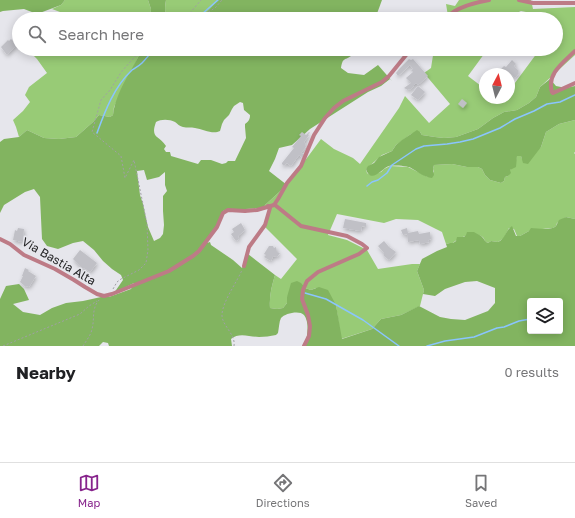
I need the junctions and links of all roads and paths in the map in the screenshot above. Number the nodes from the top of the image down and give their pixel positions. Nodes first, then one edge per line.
1 (200, 0) edge
2 (222, 0) edge
3 (489, 0) edge
4 (519, 0) edge
5 (575, 3) edge
6 (191, 12) edge
7 (209, 12) edge
8 (454, 12) edge
9 (575, 51) edge
10 (136, 56) edge
11 (405, 56) edge
12 (575, 82) edge
13 (274, 205) junction
14 (268, 206) junction
15 (0, 239) edge
16 (244, 266) joint
17 (111, 292) dead end
18 (101, 297) junction
19 (3, 346) edge
20 (83, 346) edge
21 (234, 346) edge
22 (304, 346) edge

1 - 6 path
2 - 7 path
3 - 8 street
4 - 5 street
9 - 12 street
10 - 17 path
11 - 13 street
13 - 14 street, Via Bastia Alta
13 - 22 street
14 - 16 street
14 - 18 street, Via Bastia Alta
15 - 18 street, Via Bastia Alta
16 - 21 path
18 - 19 path
18 - 20 path

